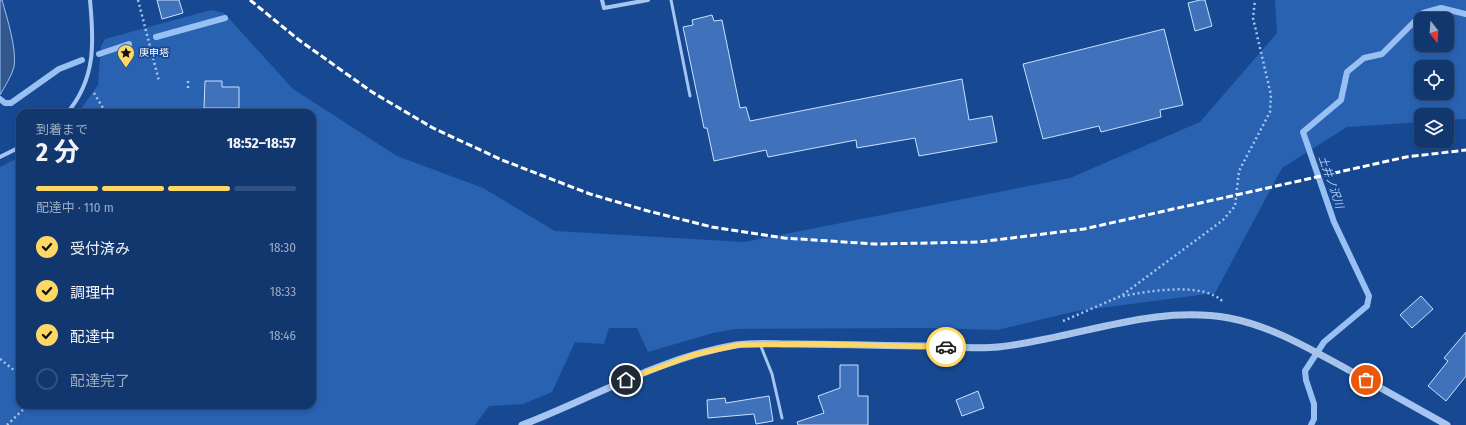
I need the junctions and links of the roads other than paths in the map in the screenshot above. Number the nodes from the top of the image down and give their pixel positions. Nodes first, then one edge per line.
1 (90, 0) edge
2 (602, 0) edge
3 (648, 0) edge
4 (670, 0) edge
5 (690, 96) dead end
6 (70, 109) edge
7 (16, 149) edge
8 (0, 157) edge
9 (760, 344) junction
10 (782, 418) dead end
11 (522, 425) edge
12 (1447, 425) edge

1 - 6 street
2 - 3 street
4 - 5 lane
7 - 8 street
9 - 10 lane
9 - 11 street
9 - 12 street

